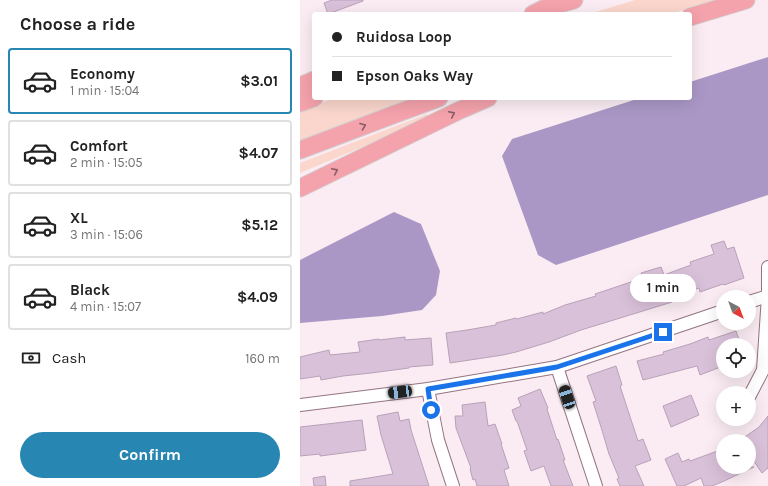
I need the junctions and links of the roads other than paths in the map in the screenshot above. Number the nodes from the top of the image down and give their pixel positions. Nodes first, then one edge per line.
1 (574, 0) edge
2 (746, 0) edge
3 (534, 12) edge
4 (692, 16) edge
5 (312, 81) edge
6 (300, 86) edge
7 (312, 99) edge
8 (434, 100) edge
9 (483, 100) edge
10 (300, 103) edge
11 (300, 150) edge
12 (300, 188) edge
13 (768, 267) edge
14 (768, 296) edge
15 (756, 300) edge
16 (716, 313) edge
17 (557, 367) junction
18 (755, 386) edge
19 (428, 389) junction
20 (300, 405) edge
21 (453, 486) edge
22 (596, 486) edge

1 - 3 highway
2 - 4 highway
5 - 6 highway
7 - 10 highway
11 -> 8 highway
12 -> 9 highway
13 - 14 street
14 - 15 street
14 - 18 street
16 - 17 street
17 - 19 street
17 - 22 street
19 - 20 street
19 - 21 street

